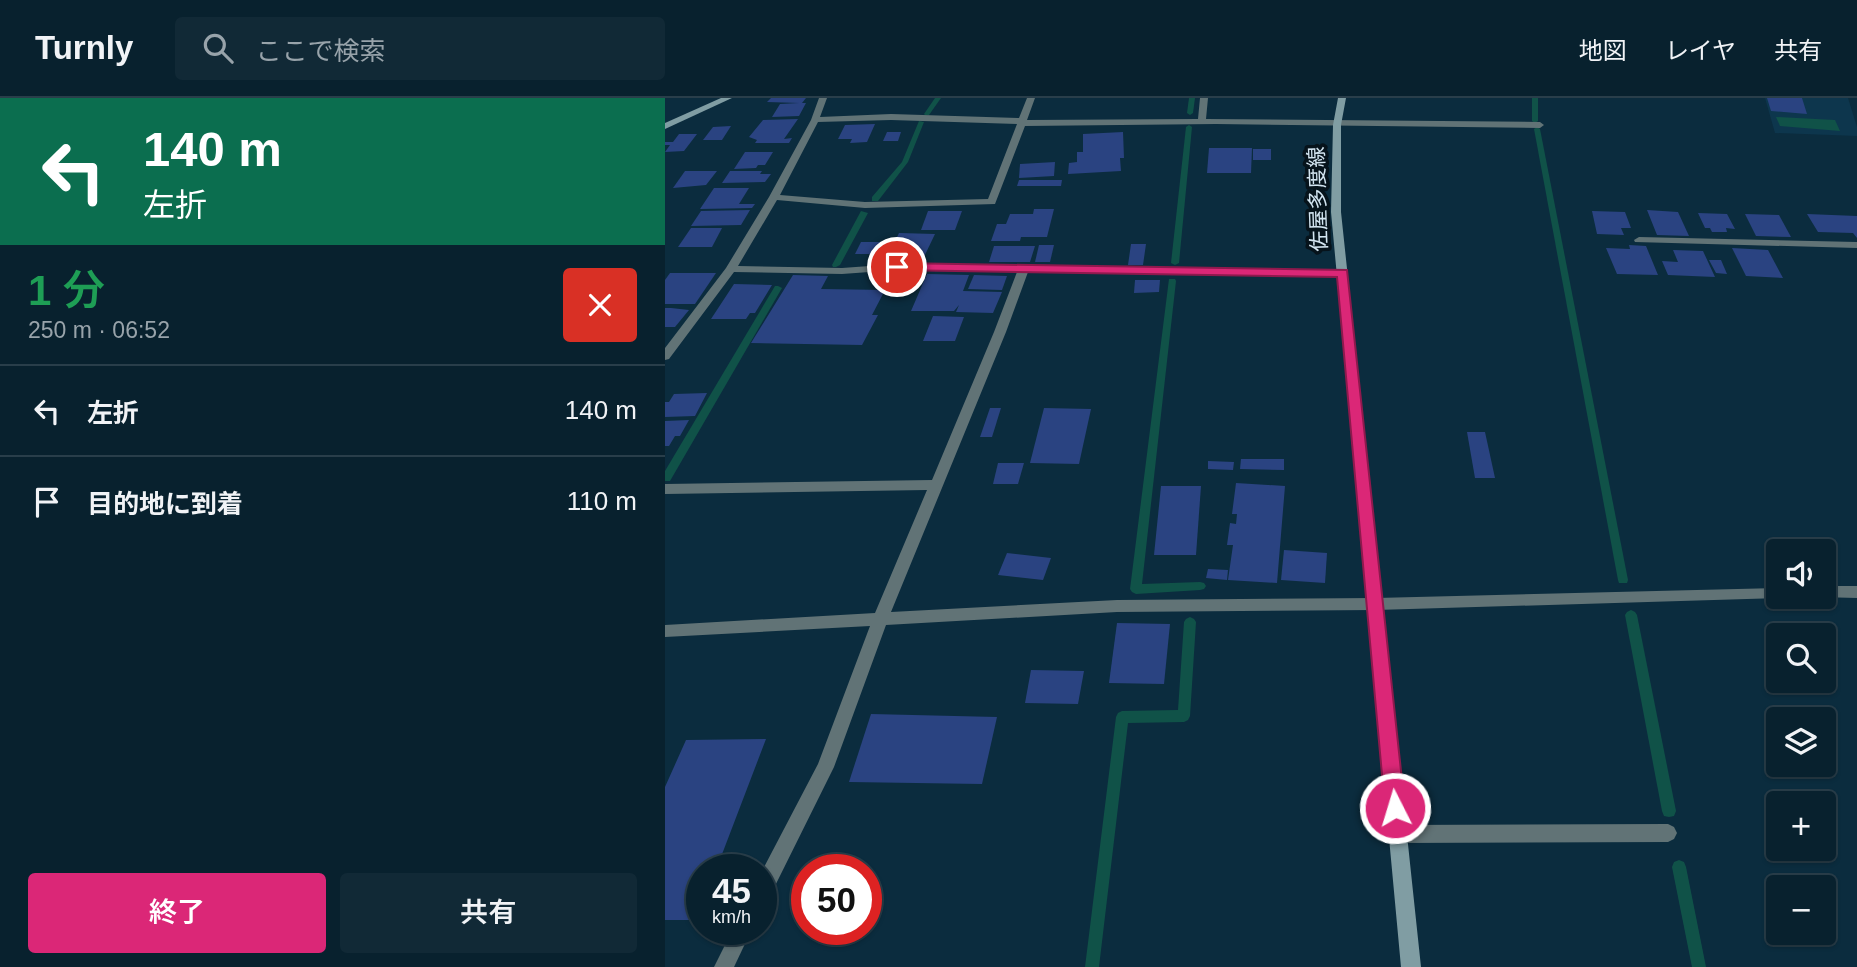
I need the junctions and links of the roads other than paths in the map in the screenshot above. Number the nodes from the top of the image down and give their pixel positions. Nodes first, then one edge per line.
1 (727, 98) edge
2 (823, 98) edge
3 (1031, 98) edge
4 (1204, 98) edge
5 (1342, 98) edge
6 (815, 120) junction
7 (1202, 121) junction
8 (1021, 122) junction
9 (1337, 125) junction
10 (1540, 125) dead end
11 (665, 127) edge
12 (774, 197) junction
13 (1639, 240) dead end
14 (1857, 245) edge
15 (731, 269) junction
16 (1023, 270) junction
17 (1342, 273) junction
18 (665, 356) edge
19 (936, 485) junction
20 (665, 489) edge
21 (1836, 592) edge
22 (1857, 592) edge
23 (1766, 594) edge
24 (1376, 604) junction
25 (880, 620) junction
26 (665, 631) edge
27 (1668, 833) dead end
28 (1398, 834) junction
29 (777, 861) edge
30 (735, 945) edge
31 (724, 967) edge
32 (1411, 967) edge

1 - 11 main road
2 - 6 street
3 - 8 street
4 - 7 street
5 - 9 main road, 佐屋多度線
6 - 8 street
6 - 12 street
7 - 8 street
7 - 9 street
8 - 12 street
9 - 10 street
9 - 17 main road, 佐屋多度線
12 - 15 street
13 - 14 street
15 - 16 street
15 - 18 street
16 - 17 street
16 - 19 street
17 - 24 main road, 佐屋多度線
19 - 20 street
19 - 25 street
21 - 22 street
23 - 24 street
24 - 25 street
24 - 28 main road, 佐屋多度線
25 - 26 street
25 - 29 street
27 - 28 street
28 - 32 main road, 佐屋多度線
30 - 31 street

